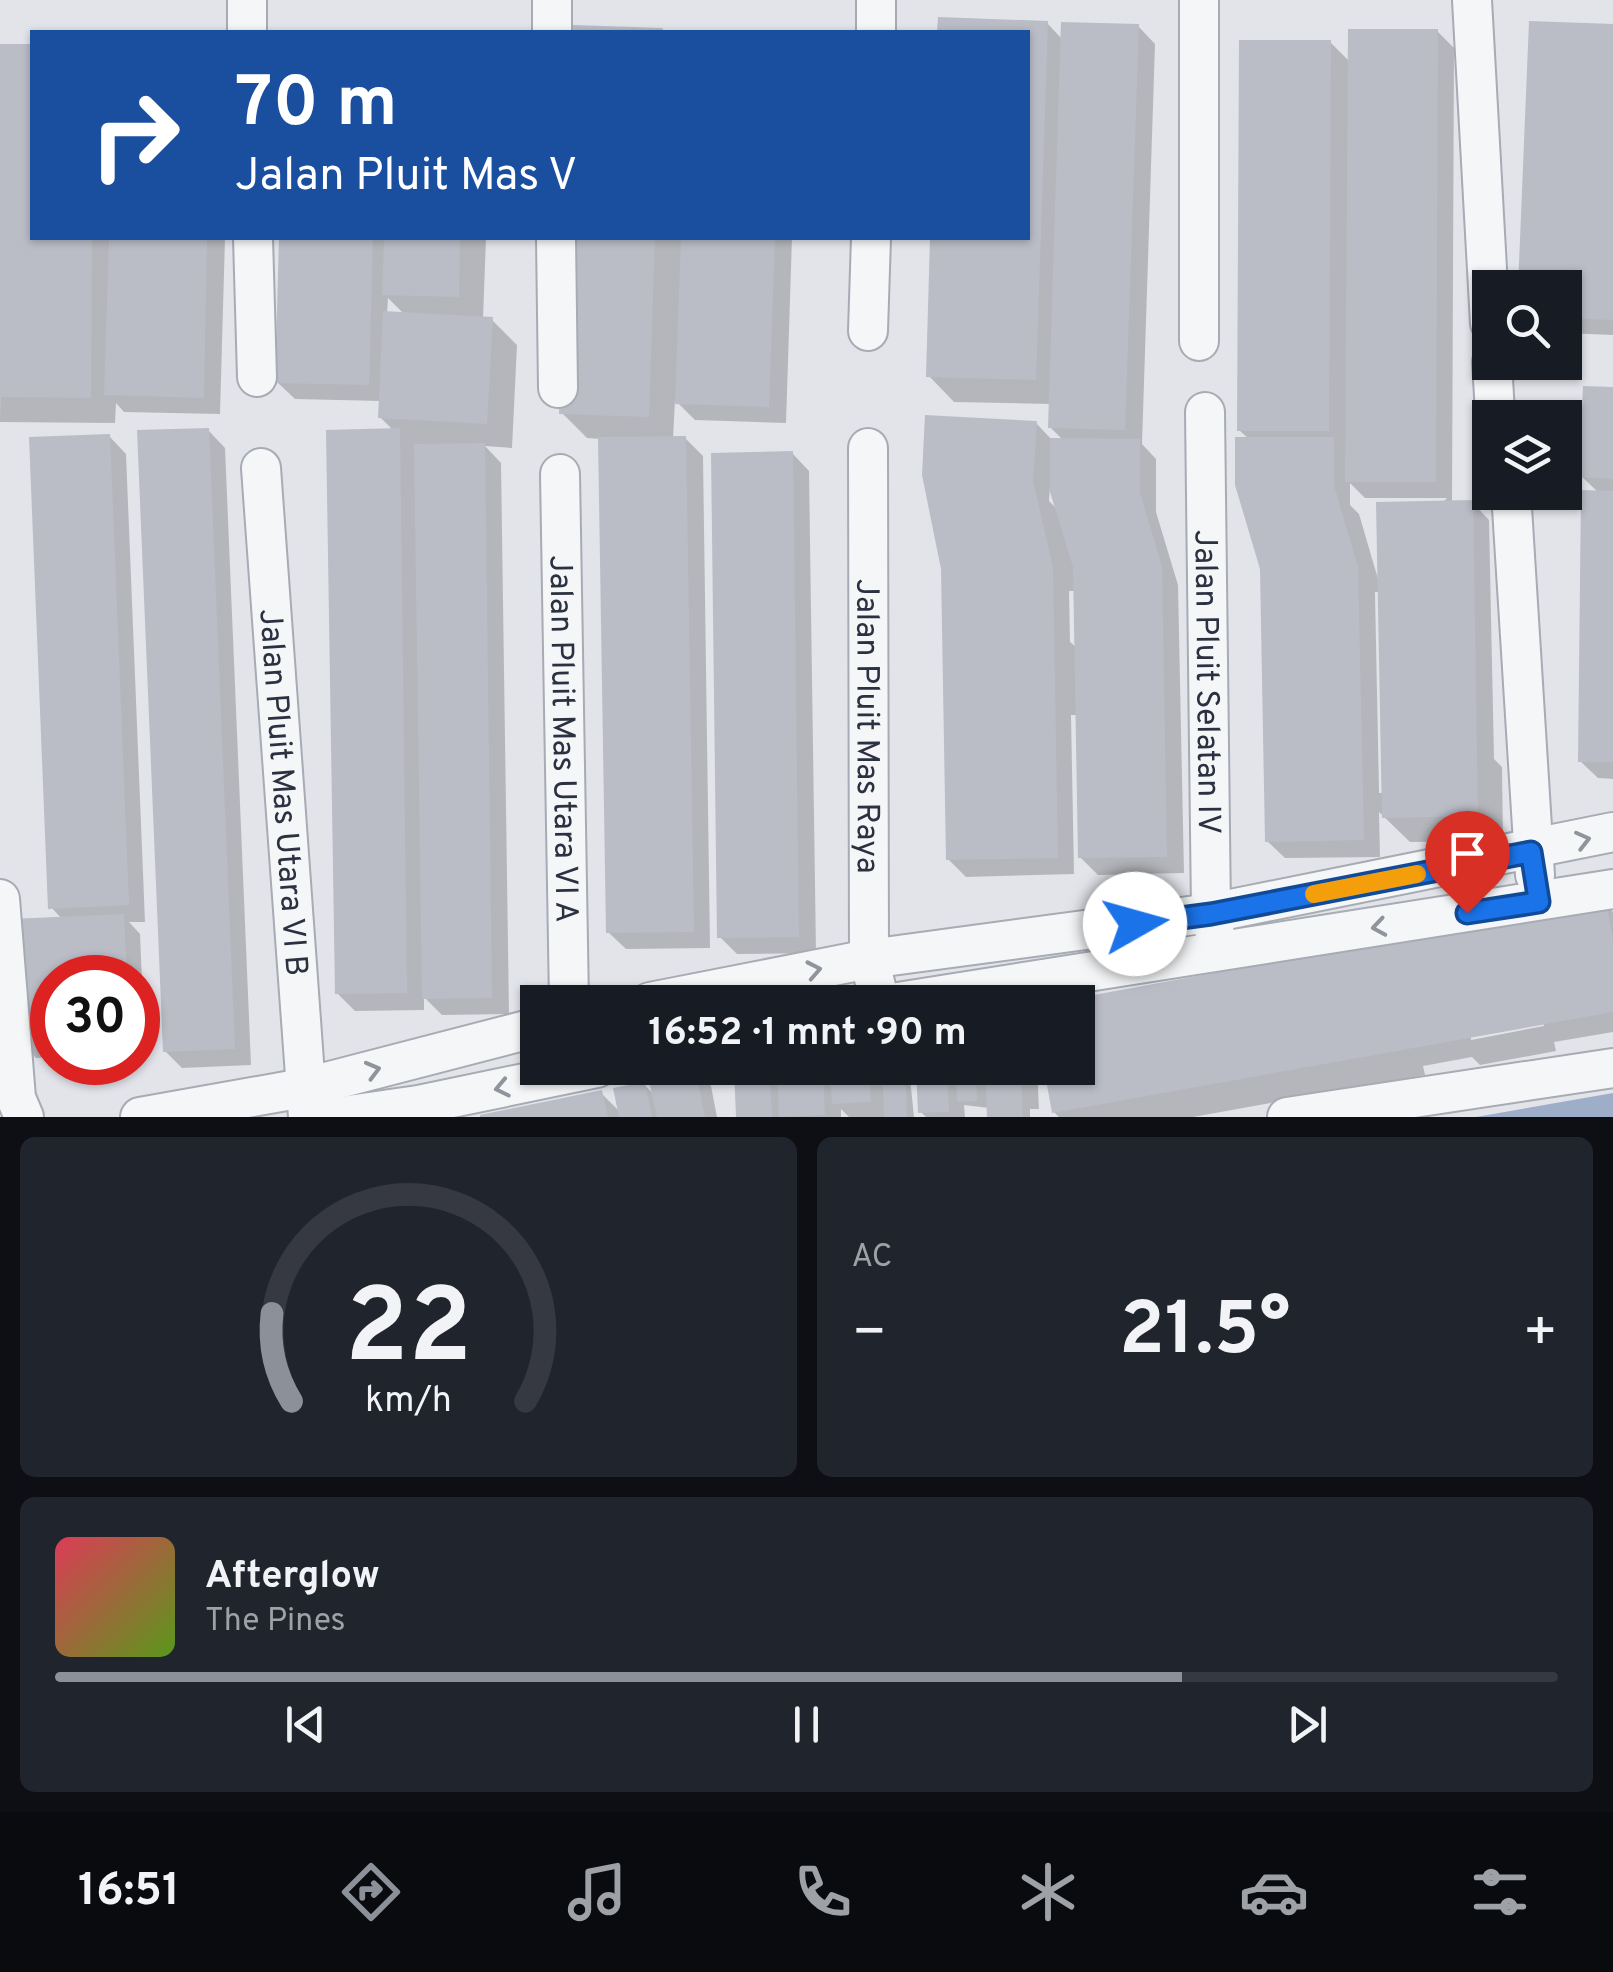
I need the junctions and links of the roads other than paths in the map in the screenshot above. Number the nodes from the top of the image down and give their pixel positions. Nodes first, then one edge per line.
1 (246, 0) edge
2 (552, 0) edge
3 (876, 0) edge
4 (1199, 0) edge
5 (1472, 0) edge
6 (248, 30) edge
7 (552, 30) edge
8 (876, 30) edge
9 (253, 240) edge
10 (556, 240) edge
11 (871, 240) edge
12 (1487, 270) edge
13 (868, 331) dead end
14 (1199, 342) dead end
15 (257, 377) dead end
16 (558, 388) dead end
17 (1204, 412) dead end
18 (868, 448) dead end
19 (261, 468) dead end
20 (560, 474) dead end
21 (1512, 510) edge
22 (1613, 832) edge
23 (1531, 852) junction
24 (1613, 890) edge
25 (0, 899) edge
26 (1539, 902) junction
27 (1211, 914) junction
28 (1218, 952) junction
29 (869, 959) junction
30 (569, 985) edge
31 (737, 985) edge
32 (876, 985) edge
33 (1007, 985) edge
34 (520, 1033) edge
35 (1613, 1068) edge
36 (520, 1083) edge
37 (305, 1102) edge
38 (24, 1117) edge
39 (140, 1117) edge
40 (335, 1117) edge
41 (1286, 1117) edge

1 - 6 street
2 - 7 street
3 - 8 street
4 - 14 street
5 - 12 street
9 - 15 street
10 - 16 street
11 - 13 street
17 - 27 street, Jalan Pluit Selatan IV
18 - 29 street, Jalan Pluit Mas Raya
19 - 37 street, Jalan Pluit Mas Utara VI B
20 - 30 street, Jalan Pluit Mas Utara VI A
21 - 23 street
23 -> 22 street
23 - 26 street
23 - 27 street
24 - 26 street
25 - 38 street
26 -> 28 street
27 - 28 street, Jalan Pluit Selatan IV
27 - 29 street
28 - 33 street
31 -> 29 street
29 - 32 street, Jalan Pluit Mas Raya
37 -> 34 street
35 - 41 street
36 -> 40 street
37 - 39 street

